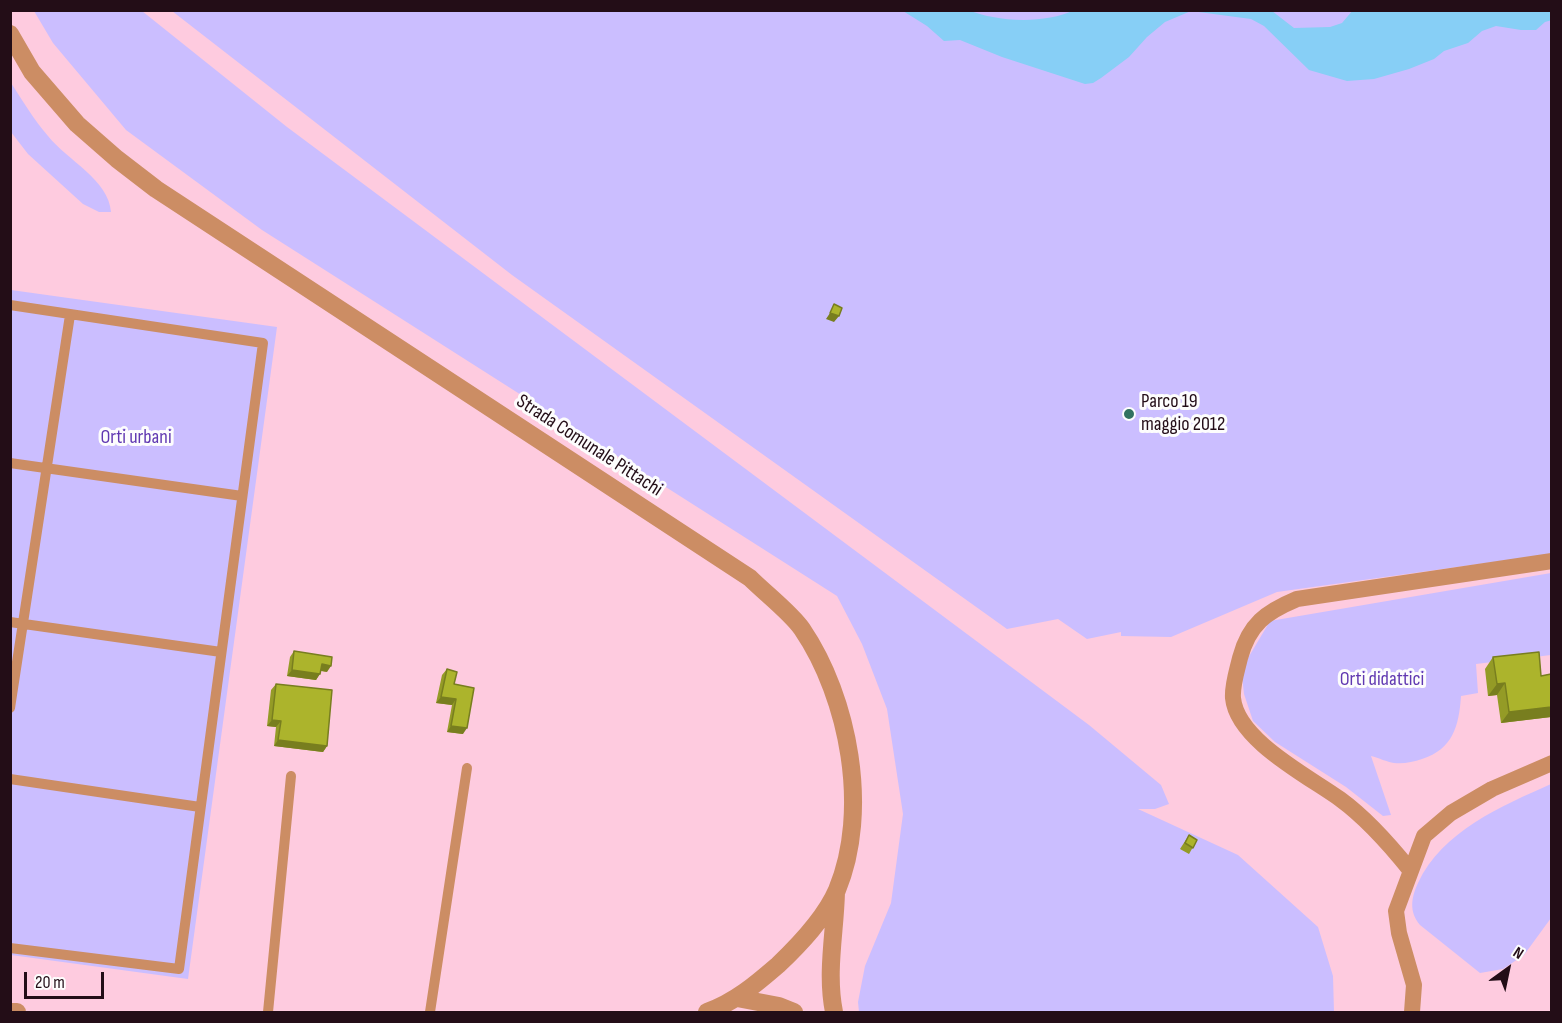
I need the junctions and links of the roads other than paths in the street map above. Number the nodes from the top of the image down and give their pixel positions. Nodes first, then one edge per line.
1 (10, 34) edge
2 (10, 305) edge
3 (70, 315) junction
4 (10, 463) edge
5 (47, 468) junction
6 (242, 496) junction
7 (1551, 561) edge
8 (10, 622) edge
9 (23, 624) junction
10 (221, 652) junction
11 (10, 708) edge
12 (1551, 763) edge
13 (467, 768) dead end
14 (291, 776) dead end
15 (10, 779) edge
16 (200, 807) junction
17 (1410, 870) junction
18 (836, 891) junction
19 (10, 948) edge
20 (724, 1007) edge
21 (10, 1012) edge
22 (17, 1012) edge
23 (268, 1012) edge
24 (430, 1012) edge
25 (794, 1012) edge
26 (834, 1012) edge
27 (1412, 1012) edge

1 - 18 street, Strada Comunale Pittachi
2 - 3 lane
3 - 5 lane
3 - 6 lane
4 - 5 lane
5 - 6 lane
5 - 9 lane
6 - 10 lane
7 - 17 street
8 - 9 lane
9 - 10 lane
9 - 11 lane
10 - 16 lane
12 - 17 street
13 - 24 lane
14 - 23 lane
15 - 16 lane
16 - 19 lane
17 - 27 street
18 - 20 street, Strada Comunale Pittachi
18 - 26 street
20 - 25 street
21 - 22 street

